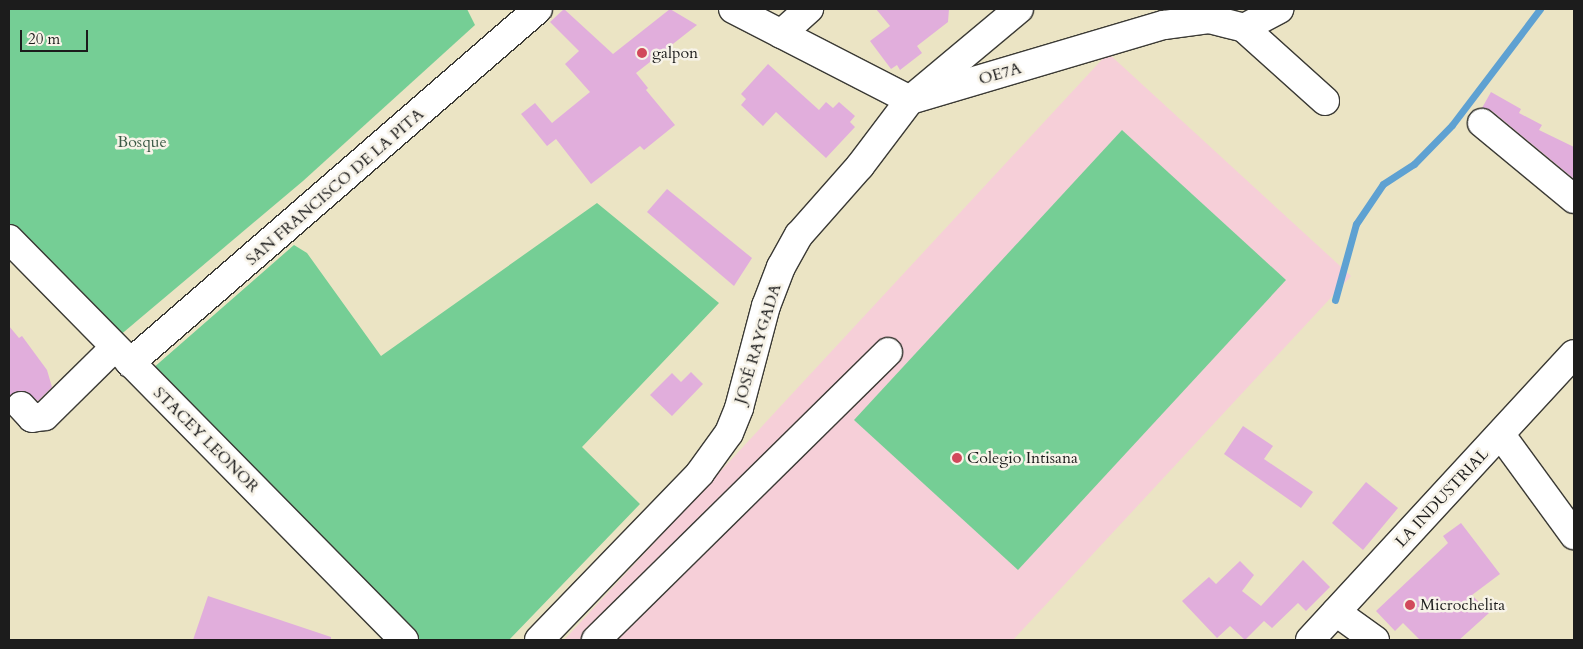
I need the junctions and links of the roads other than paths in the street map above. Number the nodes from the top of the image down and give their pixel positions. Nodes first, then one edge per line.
1 (538, 9) edge
2 (733, 9) edge
3 (809, 9) edge
4 (1019, 9) edge
5 (1279, 9) edge
6 (1244, 28) junction
7 (781, 34) junction
8 (910, 100) junction
9 (1325, 101) dead end
10 (1482, 123) dead end
11 (1574, 199) edge
12 (9, 238) edge
13 (888, 352) dead end
14 (1574, 354) edge
15 (122, 355) junction
16 (21, 406) dead end
17 (1501, 435) junction
18 (1574, 535) edge
19 (1336, 612) junction
20 (404, 640) edge
21 (539, 640) edge
22 (596, 640) edge
23 (1310, 640) edge
24 (1374, 640) edge

1 - 15 street, SAN FRANCISCO DE LA PITA
2 - 7 street
3 - 7 street
4 - 8 street, JOSÉ RAYGADA
5 - 6 street
6 - 8 street, OE7A
6 - 9 street
7 - 8 street
8 - 21 street, JOSÉ RAYGADA
10 - 11 street
12 - 15 street, STACEY LEONOR
13 - 22 street
14 - 17 street, LA INDUSTRIAL
15 - 16 street, SAN FRANCISCO DE LA PITA
15 - 20 street, STACEY LEONOR
17 - 18 street
17 - 19 street, LA INDUSTRIAL
19 - 23 street, LA INDUSTRIAL
19 - 24 street

